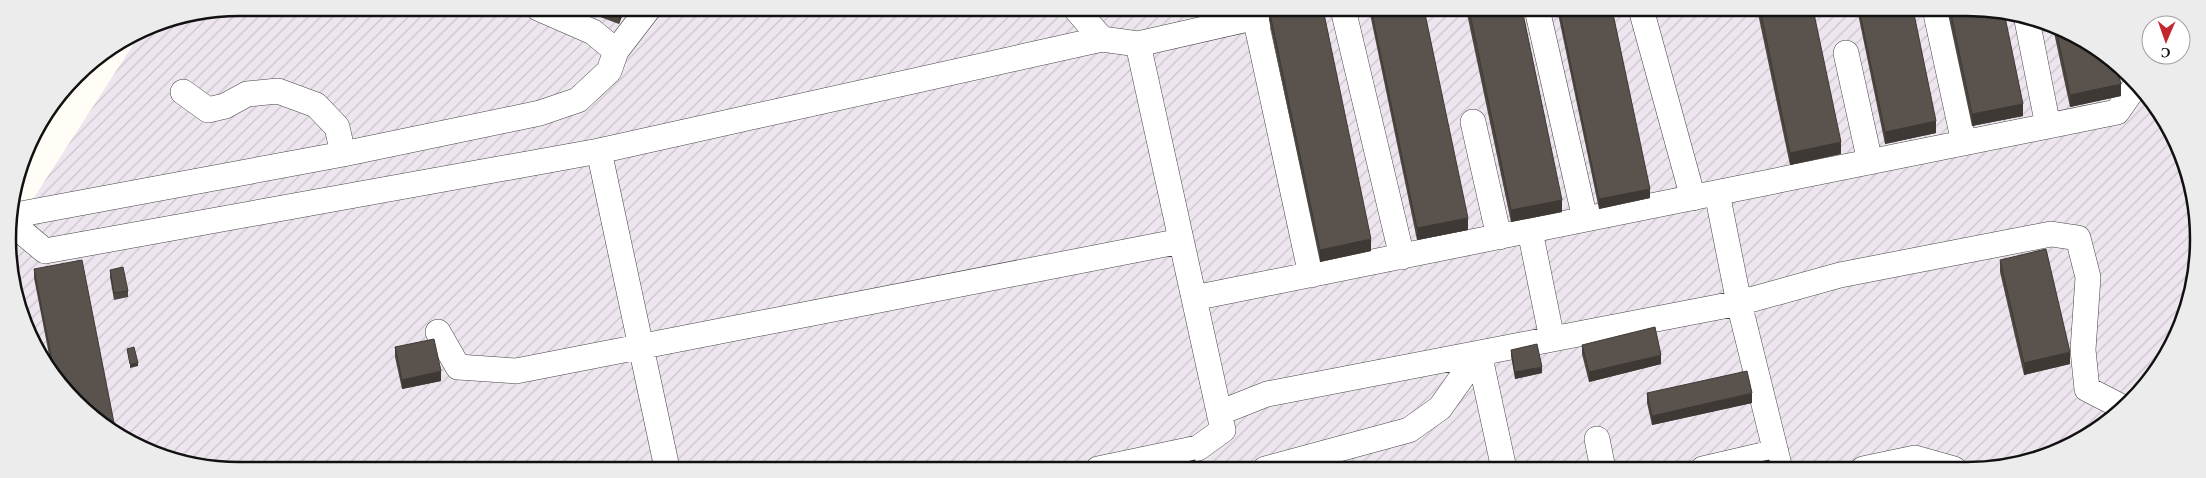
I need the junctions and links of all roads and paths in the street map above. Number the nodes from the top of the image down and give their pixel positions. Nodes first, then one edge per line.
1 (556, 16) edge
2 (643, 16) edge
3 (1082, 16) edge
4 (1260, 16) edge
5 (1345, 16) edge
6 (1539, 16) edge
7 (1643, 16) edge
8 (1935, 16) edge
9 (1255, 17) junction
10 (2028, 25) edge
11 (1102, 39) junction
12 (1138, 44) junction
13 (616, 51) junction
14 (1846, 53) dead end
15 (2133, 90) edge
16 (183, 92) dead end
17 (1473, 122) dead end
18 (2048, 126) junction
19 (1964, 143) junction
20 (599, 151) junction
21 (343, 154) junction
22 (1870, 162) junction
23 (1717, 193) junction
24 (1692, 198) junction
25 (18, 215) edge
26 (1585, 219) junction
27 (17, 227) edge
28 (1530, 231) junction
29 (1499, 237) junction
30 (1181, 241) junction
31 (1402, 257) junction
32 (1311, 275) junction
33 (1194, 298) junction
34 (1739, 303) junction
35 (438, 332) dead end
36 (1552, 339) junction
37 (640, 347) junction
38 (1479, 353) junction
39 (2116, 404) edge
40 (1219, 412) junction
41 (1597, 439) dead end
42 (1778, 460) edge
43 (666, 462) edge
44 (1128, 462) edge
45 (1288, 462) edge
46 (1503, 462) edge
47 (1602, 462) edge
48 (1759, 462) edge
49 (1894, 462) edge
50 (1931, 462) edge

1 - 13 lane
2 - 13 lane
3 - 11 lane
4 - 9 lane
5 - 31 lane
6 - 26 lane
7 - 24 lane
8 - 19 lane
9 - 12 lane
9 - 32 lane
10 - 18 lane
11 - 12 lane
11 - 20 lane
12 - 30 lane
13 - 21 lane
14 - 22 lane
15 - 18 lane
16 - 21 lane
17 - 29 lane
18 - 19 lane
19 - 22 lane
20 - 27 lane
20 - 37 lane
21 - 25 lane
22 - 23 lane
23 - 24 lane
23 - 34 lane
24 - 26 lane
26 - 28 lane
28 - 29 lane
28 - 36 lane
29 - 31 lane
30 - 33 lane
30 - 37 lane
31 - 32 lane
32 - 33 lane
33 - 40 lane
34 - 36 lane
34 - 39 lane
34 - 42 lane
35 - 37 lane
36 - 38 lane
37 - 43 lane
38 - 40 lane
38 - 45 lane
38 - 46 lane
40 - 44 lane
41 - 47 lane
42 - 48 lane
49 - 50 lane

